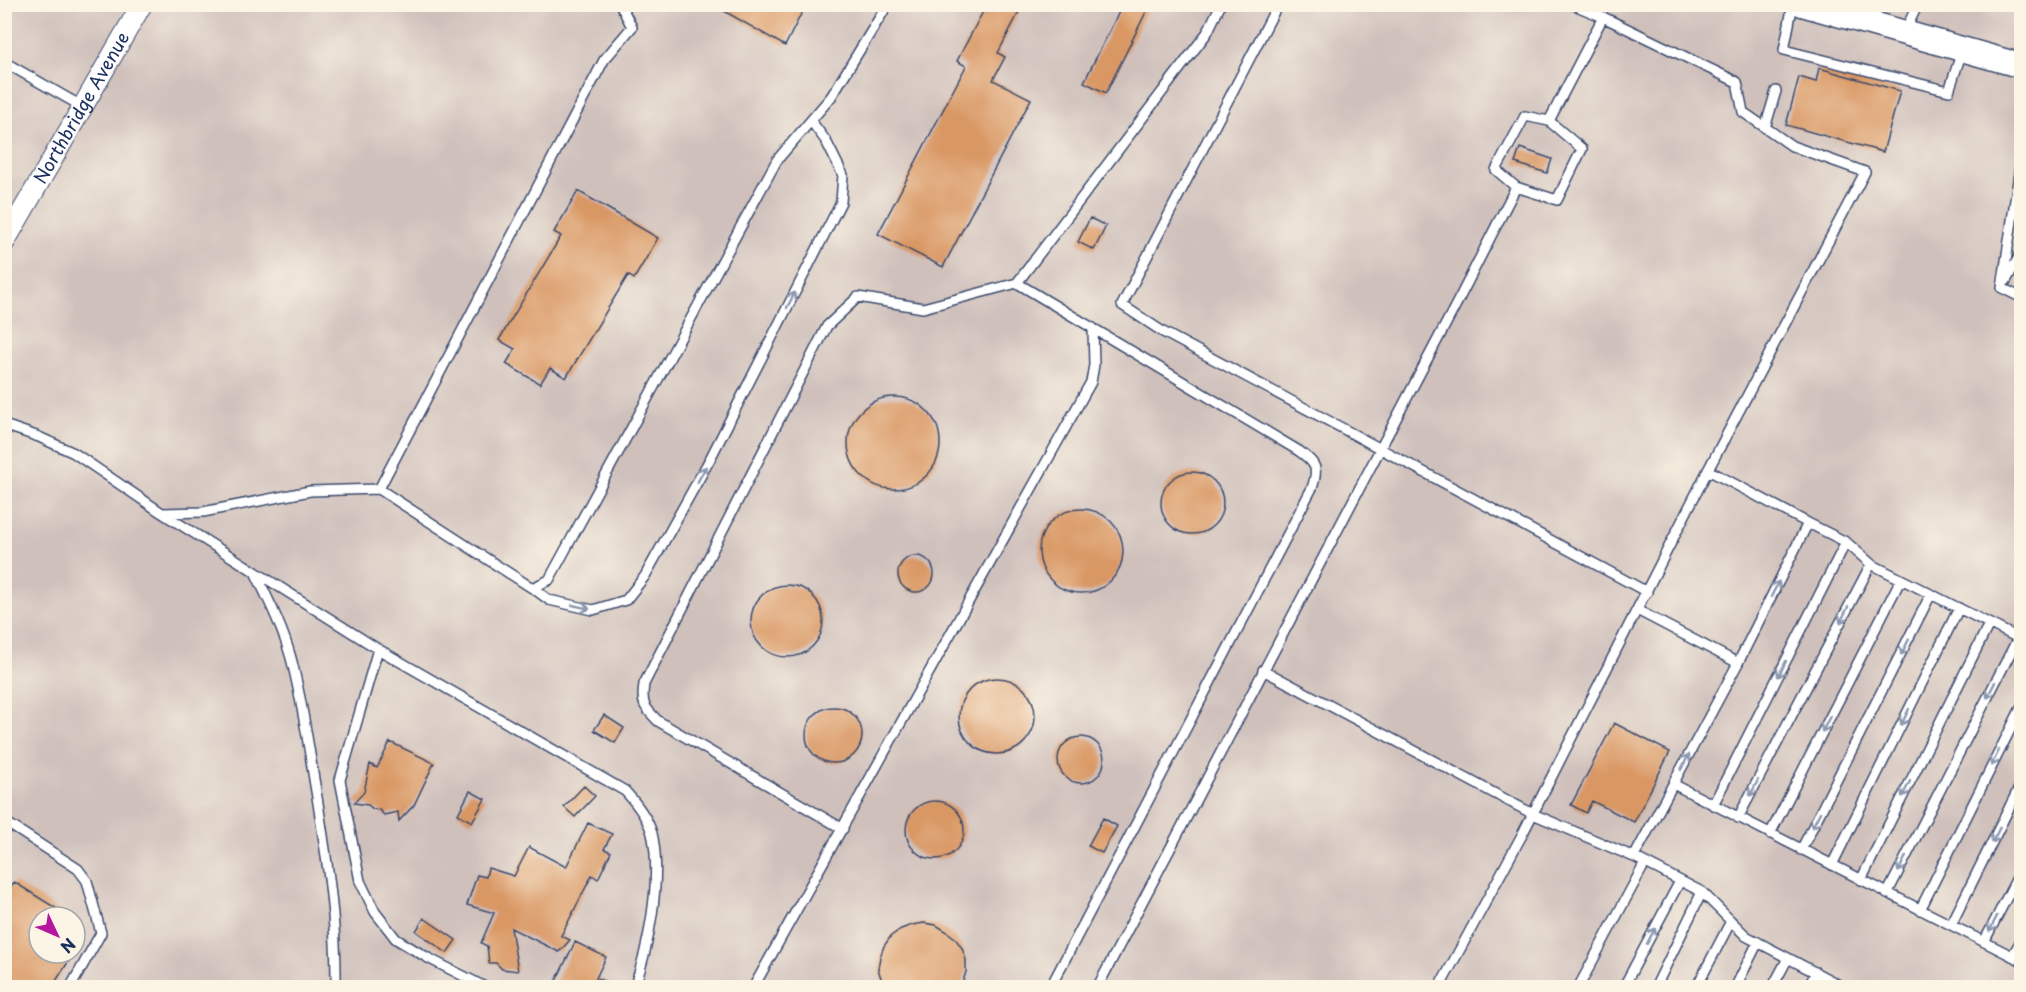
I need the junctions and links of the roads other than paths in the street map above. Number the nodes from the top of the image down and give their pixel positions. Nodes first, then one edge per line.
1 (142, 4) edge
2 (620, 4) edge
3 (888, 4) edge
4 (1221, 4) edge
5 (1278, 4) edge
6 (1572, 4) edge
7 (1793, 4) edge
8 (1802, 4) edge
9 (1918, 4) edge
10 (1603, 17) junction
11 (1904, 33) junction
12 (1962, 50) junction
13 (4, 62) edge
14 (2022, 66) edge
15 (1776, 91) dead end
16 (84, 106) junction
17 (811, 121) junction
18 (1548, 122) junction
19 (1765, 128) junction
20 (2022, 153) edge
21 (2022, 186) edge
22 (1516, 187) junction
23 (2015, 197) junction
24 (5, 240) edge
25 (2022, 251) edge
26 (1017, 283) junction
27 (2002, 288) junction
28 (2022, 298) edge
29 (1093, 328) junction
30 (4, 425) edge
31 (1380, 449) junction
32 (1708, 470) junction
33 (379, 489) junction
34 (162, 513) junction
35 (1808, 523) junction
36 (1846, 542) junction
37 (1871, 564) junction
38 (256, 574) junction
39 (1901, 579) junction
40 (528, 585) junction
41 (1647, 592) junction
42 (1931, 594) junction
43 (1959, 608) junction
44 (1637, 610) junction
45 (1989, 624) junction
46 (2020, 639) edge
47 (378, 649) junction
48 (1738, 663) junction
49 (1263, 670) junction
50 (2022, 706) edge
51 (2022, 782) edge
52 (1673, 784) junction
53 (1713, 805) junction
54 (1533, 814) junction
55 (1738, 818) junction
56 (4, 821) edge
57 (843, 829) junction
58 (1770, 834) junction
59 (1801, 850) junction
60 (1634, 857) junction
61 (1645, 863) junction
62 (1832, 865) junction
63 (2022, 868) edge
64 (1860, 880) junction
65 (1680, 881) junction
66 (1702, 892) junction
67 (1887, 894) junction
68 (1920, 910) junction
69 (1731, 921) junction
70 (1951, 925) junction
71 (2022, 939) edge
72 (1758, 942) junction
73 (1984, 942) junction
74 (1788, 958) junction
75 (2017, 958) edge
76 (1815, 972) junction
77 (70, 987) edge
78 (336, 987) edge
79 (487, 987) edge
80 (634, 987) edge
81 (753, 987) edge
82 (1050, 987) edge
83 (1096, 987) edge
84 (1439, 987) edge
85 (1578, 987) edge
86 (1623, 987) edge
87 (1655, 987) edge
88 (1696, 987) edge
89 (1735, 987) edge
90 (1772, 987) edge
91 (1808, 987) edge
92 (1845, 987) edge

1 - 16 street, Northbridge Avenue
2 - 33 lane
3 - 17 lane
4 - 26 lane
5 - 31 lane
6 - 10 lane
7 - 12 lane
8 - 11 street
9 - 11 lane
10 - 18 lane
10 - 19 lane
11 - 12 street
12 - 14 street
13 - 16 lane
15 - 19 lane
16 - 24 street, Northbridge Avenue
17 - 40 lane
40 -> 17 lane
18 - 22 lane
18 - 22 lane
19 - 32 lane
20 - 23 lane
21 - 23 lane
22 - 31 lane
23 - 27 lane
25 - 27 lane
26 - 29 lane
26 - 57 lane
27 - 28 lane
29 - 57 lane
29 - 82 lane
30 - 34 lane
31 - 41 lane
31 - 49 lane
32 - 35 lane
32 - 41 lane
33 - 34 lane
33 - 40 lane
34 - 38 lane
35 - 36 lane
48 -> 35 lane
36 - 37 lane
36 -> 53 lane
37 - 39 lane
37 -> 55 lane
38 - 47 lane
38 - 78 lane
39 - 42 lane
39 -> 58 lane
41 - 44 lane
42 - 43 lane
42 -> 59 lane
43 - 45 lane
43 -> 62 lane
44 - 48 lane
44 - 54 lane
45 - 46 lane
45 -> 64 lane
46 -> 67 lane
47 - 79 lane
47 - 80 lane
52 -> 48 lane
49 - 54 lane
49 - 83 lane
50 -> 68 lane
51 -> 70 lane
52 - 53 lane
52 - 60 lane
53 - 55 lane
54 - 60 lane
54 - 84 lane
55 - 58 lane
56 - 77 lane
57 - 81 lane
58 - 59 lane
59 - 62 lane
60 - 61 lane
61 - 65 lane
61 - 85 lane
62 - 64 lane
63 -> 73 lane
64 - 67 lane
65 - 66 lane
86 -> 65 lane
66 - 69 lane
66 - 87 lane
67 - 68 lane
68 - 70 lane
69 - 72 lane
69 - 88 lane
70 - 73 lane
71 - 75 lane
72 - 74 lane
72 - 89 lane
73 - 75 lane
74 - 76 lane
74 - 90 lane
76 - 91 lane
76 - 92 lane

